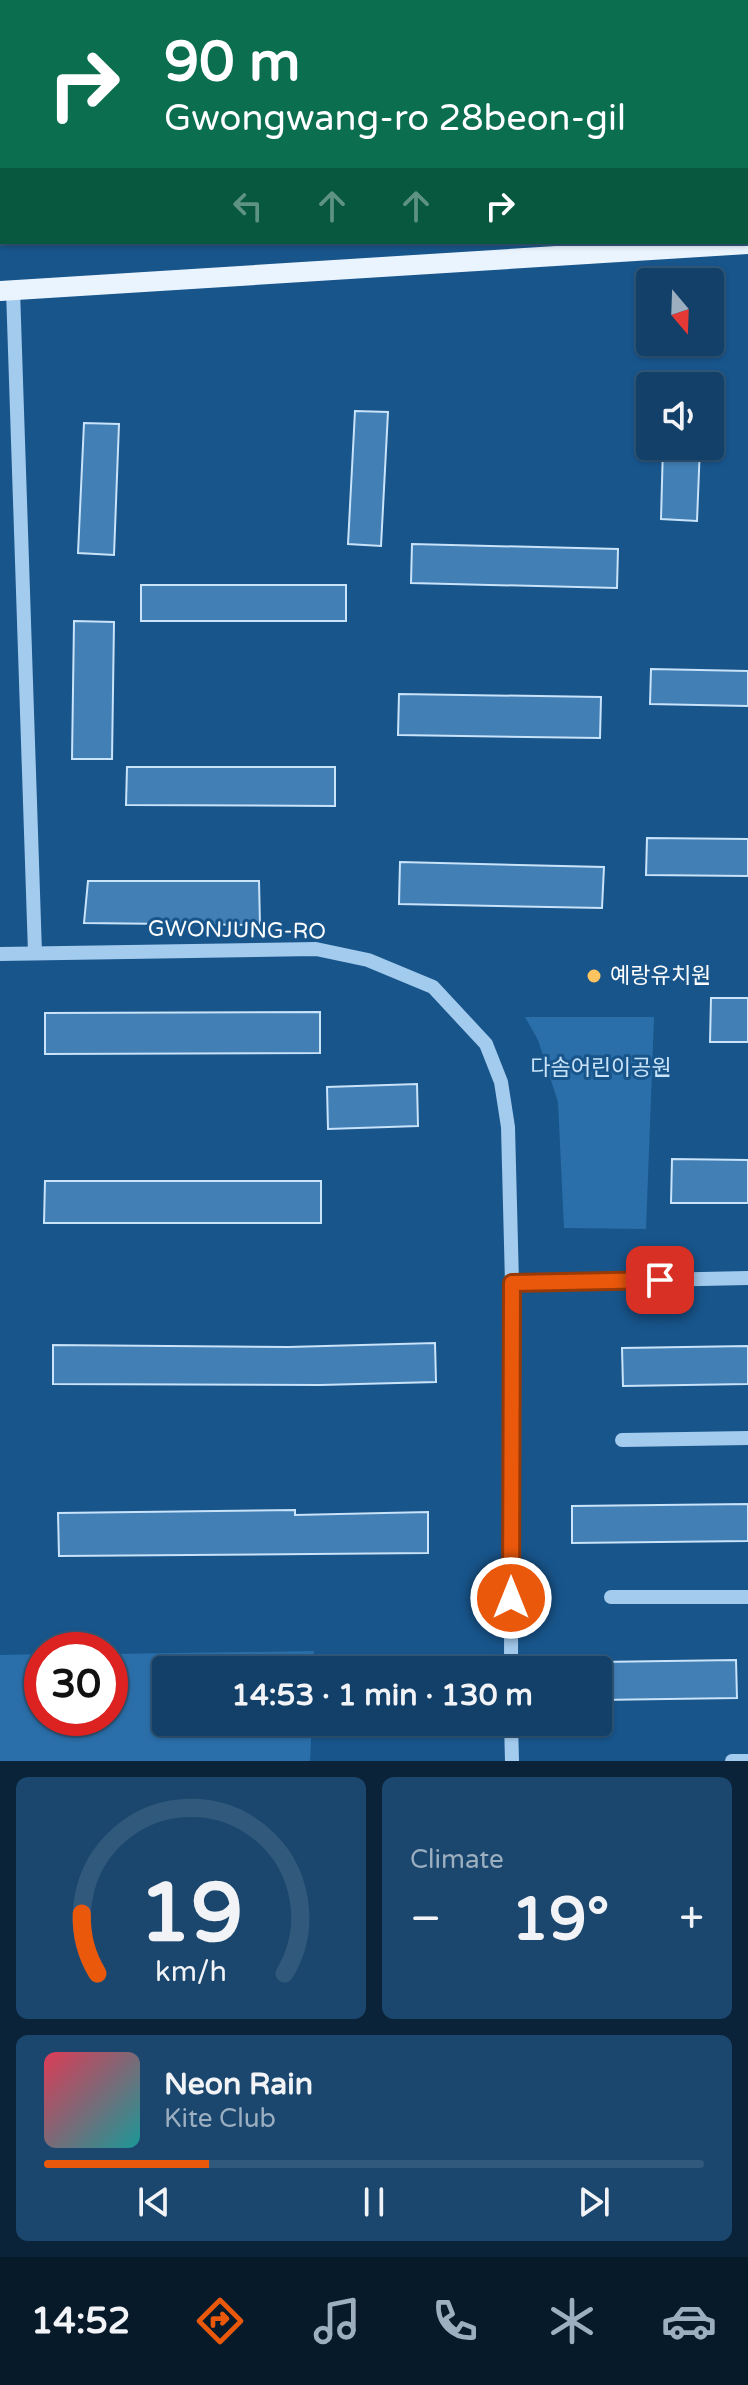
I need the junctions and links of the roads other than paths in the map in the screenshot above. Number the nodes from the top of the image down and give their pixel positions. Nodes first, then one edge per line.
1 (748, 244) edge
2 (7, 290) edge
3 (35, 953) junction
4 (0, 954) edge
5 (748, 1278) edge
6 (512, 1283) junction
7 (748, 1438) edge
8 (622, 1440) dead end
9 (611, 1597) dead end
10 (748, 1597) edge
11 (511, 1656) edge
12 (511, 1736) edge
13 (512, 1761) edge
14 (732, 1761) edge
15 (748, 1761) edge

1 - 2 main road
2 - 3 street
3 - 4 street, GWONJUNG-RO
3 - 6 street, GWONJUNG-RO
5 - 6 street
6 - 11 street, GWONJUNG-RO
7 - 8 street
9 - 10 street
12 - 13 street
14 - 15 street

